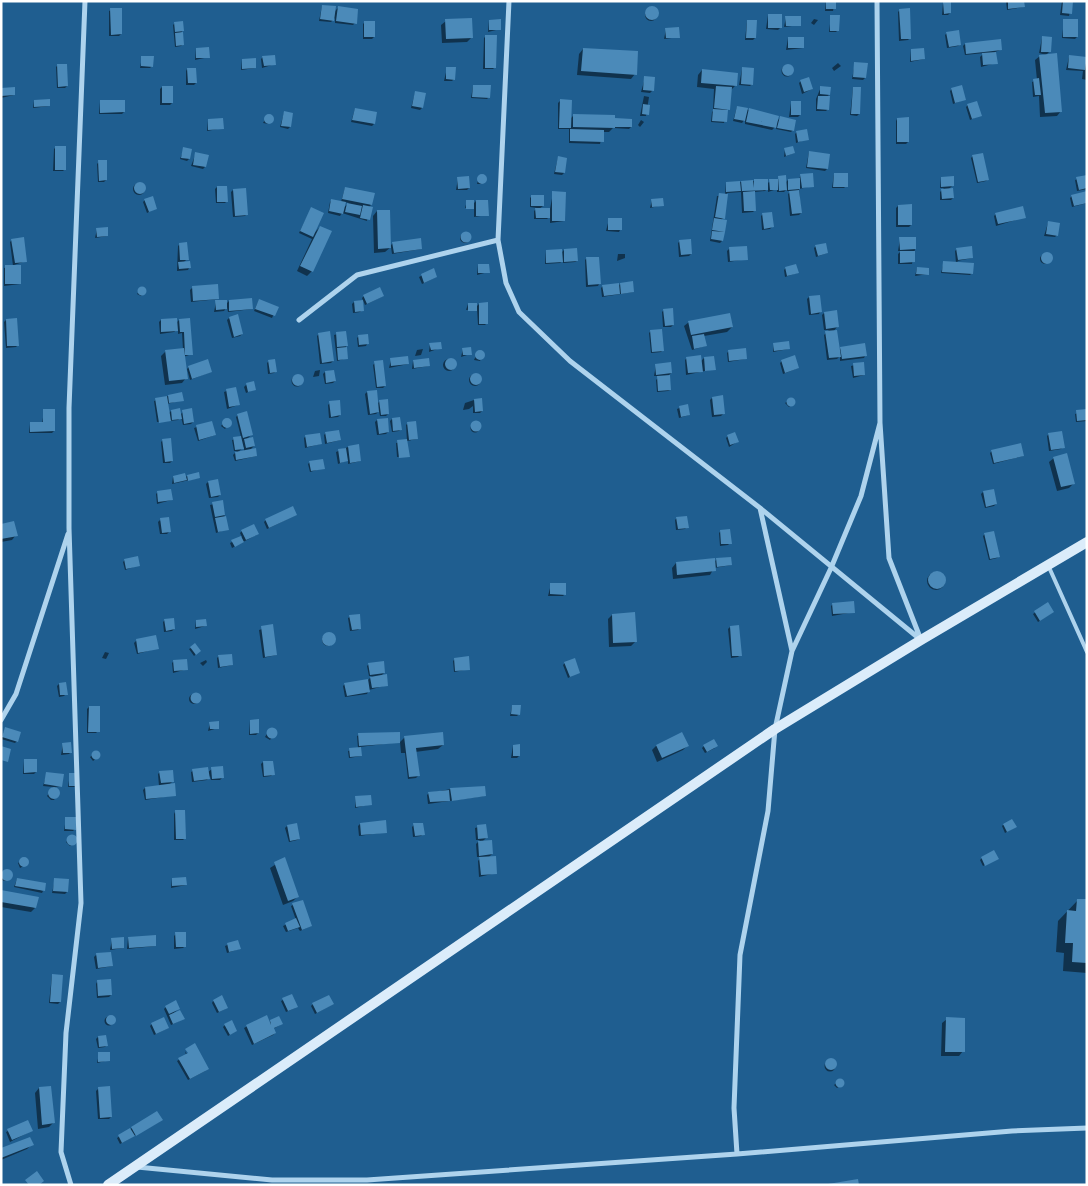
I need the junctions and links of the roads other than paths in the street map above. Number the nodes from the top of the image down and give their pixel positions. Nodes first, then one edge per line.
1 (84, 1) edge
2 (509, 1) edge
3 (877, 1) edge
4 (498, 240) junction
5 (299, 320) dead end
6 (880, 423) junction
7 (760, 508) junction
8 (69, 528) junction
9 (1087, 542) edge
10 (1048, 565) junction
11 (831, 568) junction
12 (921, 640) junction
13 (792, 651) junction
14 (1087, 652) edge
15 (1, 720) edge
16 (775, 729) junction
17 (1087, 1128) edge
18 (737, 1154) junction
19 (134, 1166) junction
20 (71, 1185) edge
21 (108, 1185) edge

1 - 8 street
2 - 4 street
3 - 6 street
4 - 5 street
4 - 7 street
6 - 11 street
6 - 12 street
7 - 11 street
7 - 13 street
8 - 15 street
8 - 20 street
9 - 10 main road
10 - 12 main road
10 - 14 lane
11 - 12 street
11 - 13 street
12 - 16 main road
13 - 16 street
16 - 18 street
16 - 19 main road
17 - 18 street
18 - 19 street
19 - 21 main road

